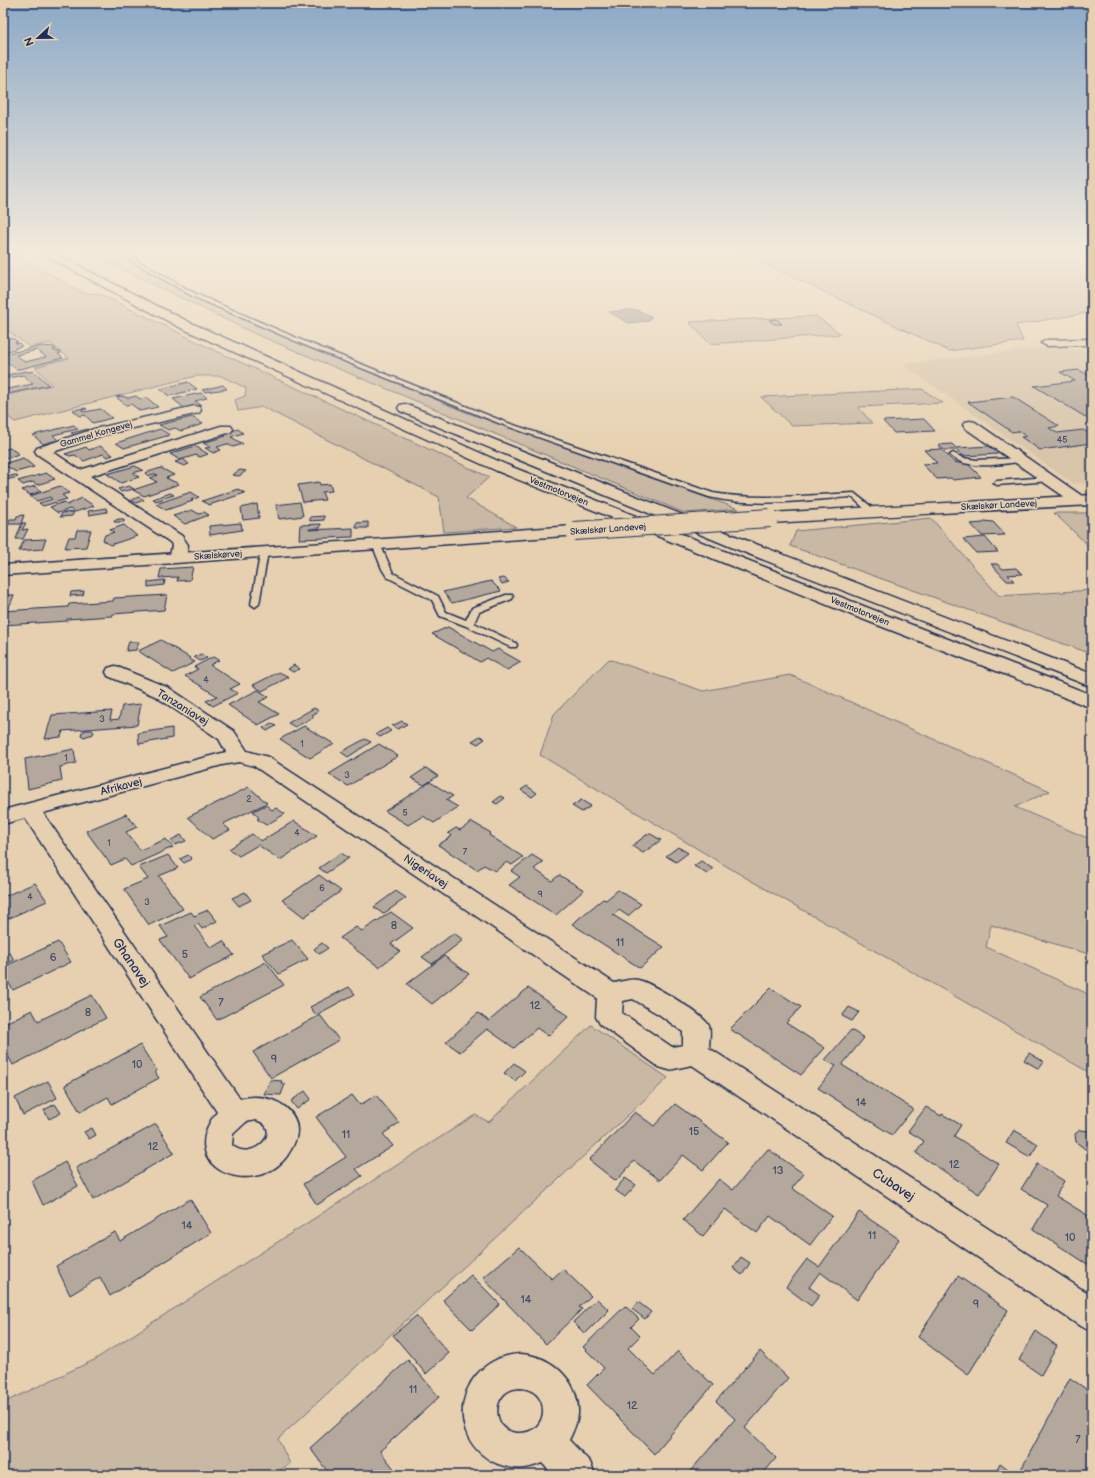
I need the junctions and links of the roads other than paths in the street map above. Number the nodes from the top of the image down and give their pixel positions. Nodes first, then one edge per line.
1 (173, 319) edge
2 (249, 319) edge
3 (1092, 342) edge
4 (1047, 343) dead end
5 (301, 363) dead end
6 (352, 386) dead end
7 (396, 404) dead end
8 (195, 410) dead end
9 (970, 425) dead end
10 (226, 429) dead end
11 (953, 454) dead end
12 (1019, 460) junction
13 (79, 475) junction
14 (1047, 479) junction
15 (997, 483) dead end
16 (1086, 500) edge
17 (869, 508) junction
18 (917, 509) junction
19 (776, 518) junction
20 (433, 540) joint
21 (376, 544) junction
22 (264, 552) junction
23 (178, 557) junction
24 (3, 570) edge
25 (812, 574) junction
26 (509, 597) dead end
27 (255, 604) dead end
28 (469, 624) junction
29 (513, 645) dead end
30 (1092, 670) edge
31 (115, 672) dead end
32 (1092, 681) edge
33 (1087, 700) edge
34 (239, 756) junction
35 (30, 810) junction
36 (3, 817) edge
37 (610, 994) junction
38 (696, 1052) junction
39 (234, 1114) dead end
40 (1092, 1315) edge
41 (547, 1442) dead end
42 (577, 1475) edge

1 - 33 main road, Vestmotorvejen
2 - 17 lane
3 - 4 street
5 - 6 main road
7 - 25 main road, Vestmotorvejen
8 - 13 street, Gammel Kongevej
9 - 12 street, Skælskør Landevej
10 - 13 street
11 - 12 lane
12 - 14 street, Skælskør Landevej
13 - 23 street, Gammel Kongevej
14 - 15 lane
14 - 16 street, Skælskør Landevej
16 - 18 main road, Skælskør Landevej
17 - 18 main road, Skælskør Landevej
17 - 19 main road, Skælskør Landevej
18 - 19 main road, Skælskør Landevej
19 - 20 main road, Skælskør Landevej, bridge
20 - 21 main road, Skælskørvej
21 - 22 main road, Skælskørvej
21 - 28 lane
22 - 23 main road, Skælskørvej
22 - 27 lane
23 - 24 main road, Skælskørvej
25 - 30 main road
25 - 32 main road, Vestmotorvejen
26 - 28 lane
28 - 29 lane
31 - 34 street, Tanzaniavej
34 - 35 street, Afrikavej
34 - 37 street, Nigeriavej
35 - 36 street, Afrikavej
35 - 39 street, Ghanavej
37 - 38 street
37 - 38 street
38 - 40 street, Cubavej
41 - 42 street

